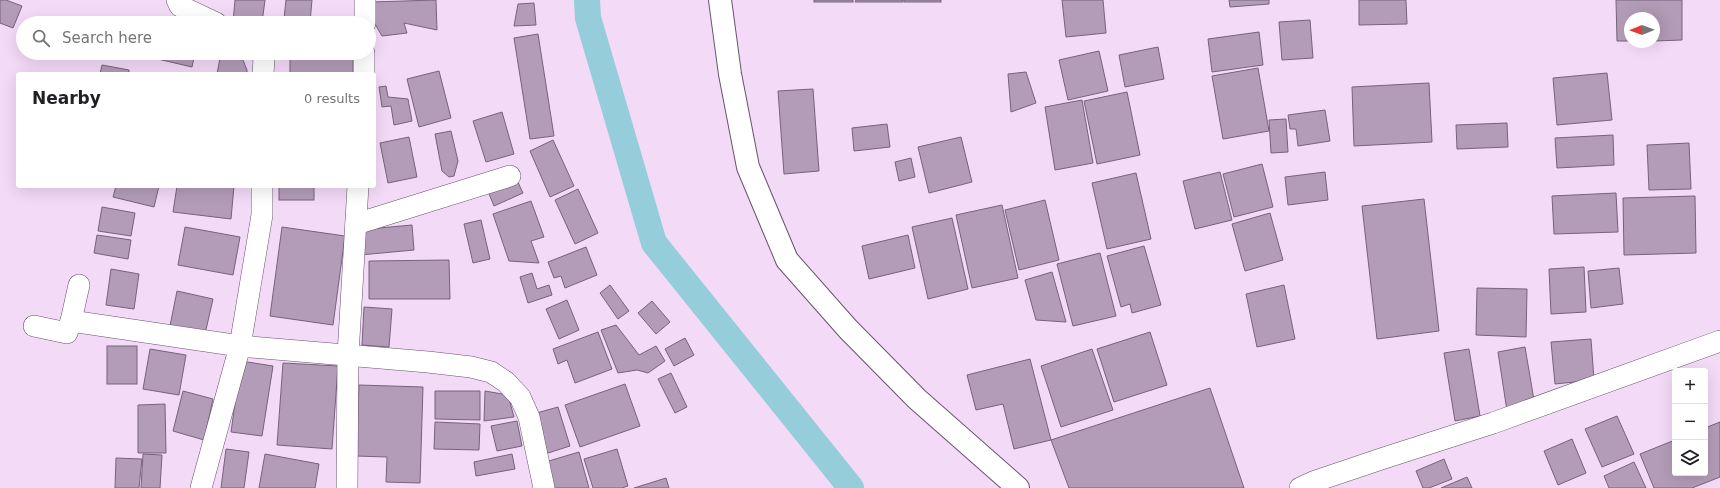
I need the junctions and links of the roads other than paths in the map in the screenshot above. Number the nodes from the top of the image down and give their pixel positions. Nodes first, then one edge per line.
1 (178, 0) edge
2 (365, 0) edge
3 (720, 0) edge
4 (201, 16) edge
5 (365, 16) edge
6 (264, 60) edge
7 (364, 60) edge
8 (264, 72) edge
9 (364, 72) edge
10 (510, 176) dead end
11 (262, 188) edge
12 (358, 188) edge
13 (356, 224) junction
14 (79, 285) dead end
15 (71, 321) junction
16 (34, 326) dead end
17 (1720, 341) edge
18 (240, 346) junction
19 (348, 356) junction
20 (201, 488) edge
21 (347, 488) edge
22 (544, 488) edge
23 (1018, 488) edge
24 (1300, 488) edge

1 - 4 street
2 - 5 street
3 - 23 street
6 - 8 street
7 - 9 street
10 - 13 street
11 - 18 street
12 - 13 street
13 - 19 street
14 - 15 street
15 - 16 street
15 - 18 street
17 - 24 street
18 - 19 street
18 - 20 street
19 - 21 street
19 - 22 street

